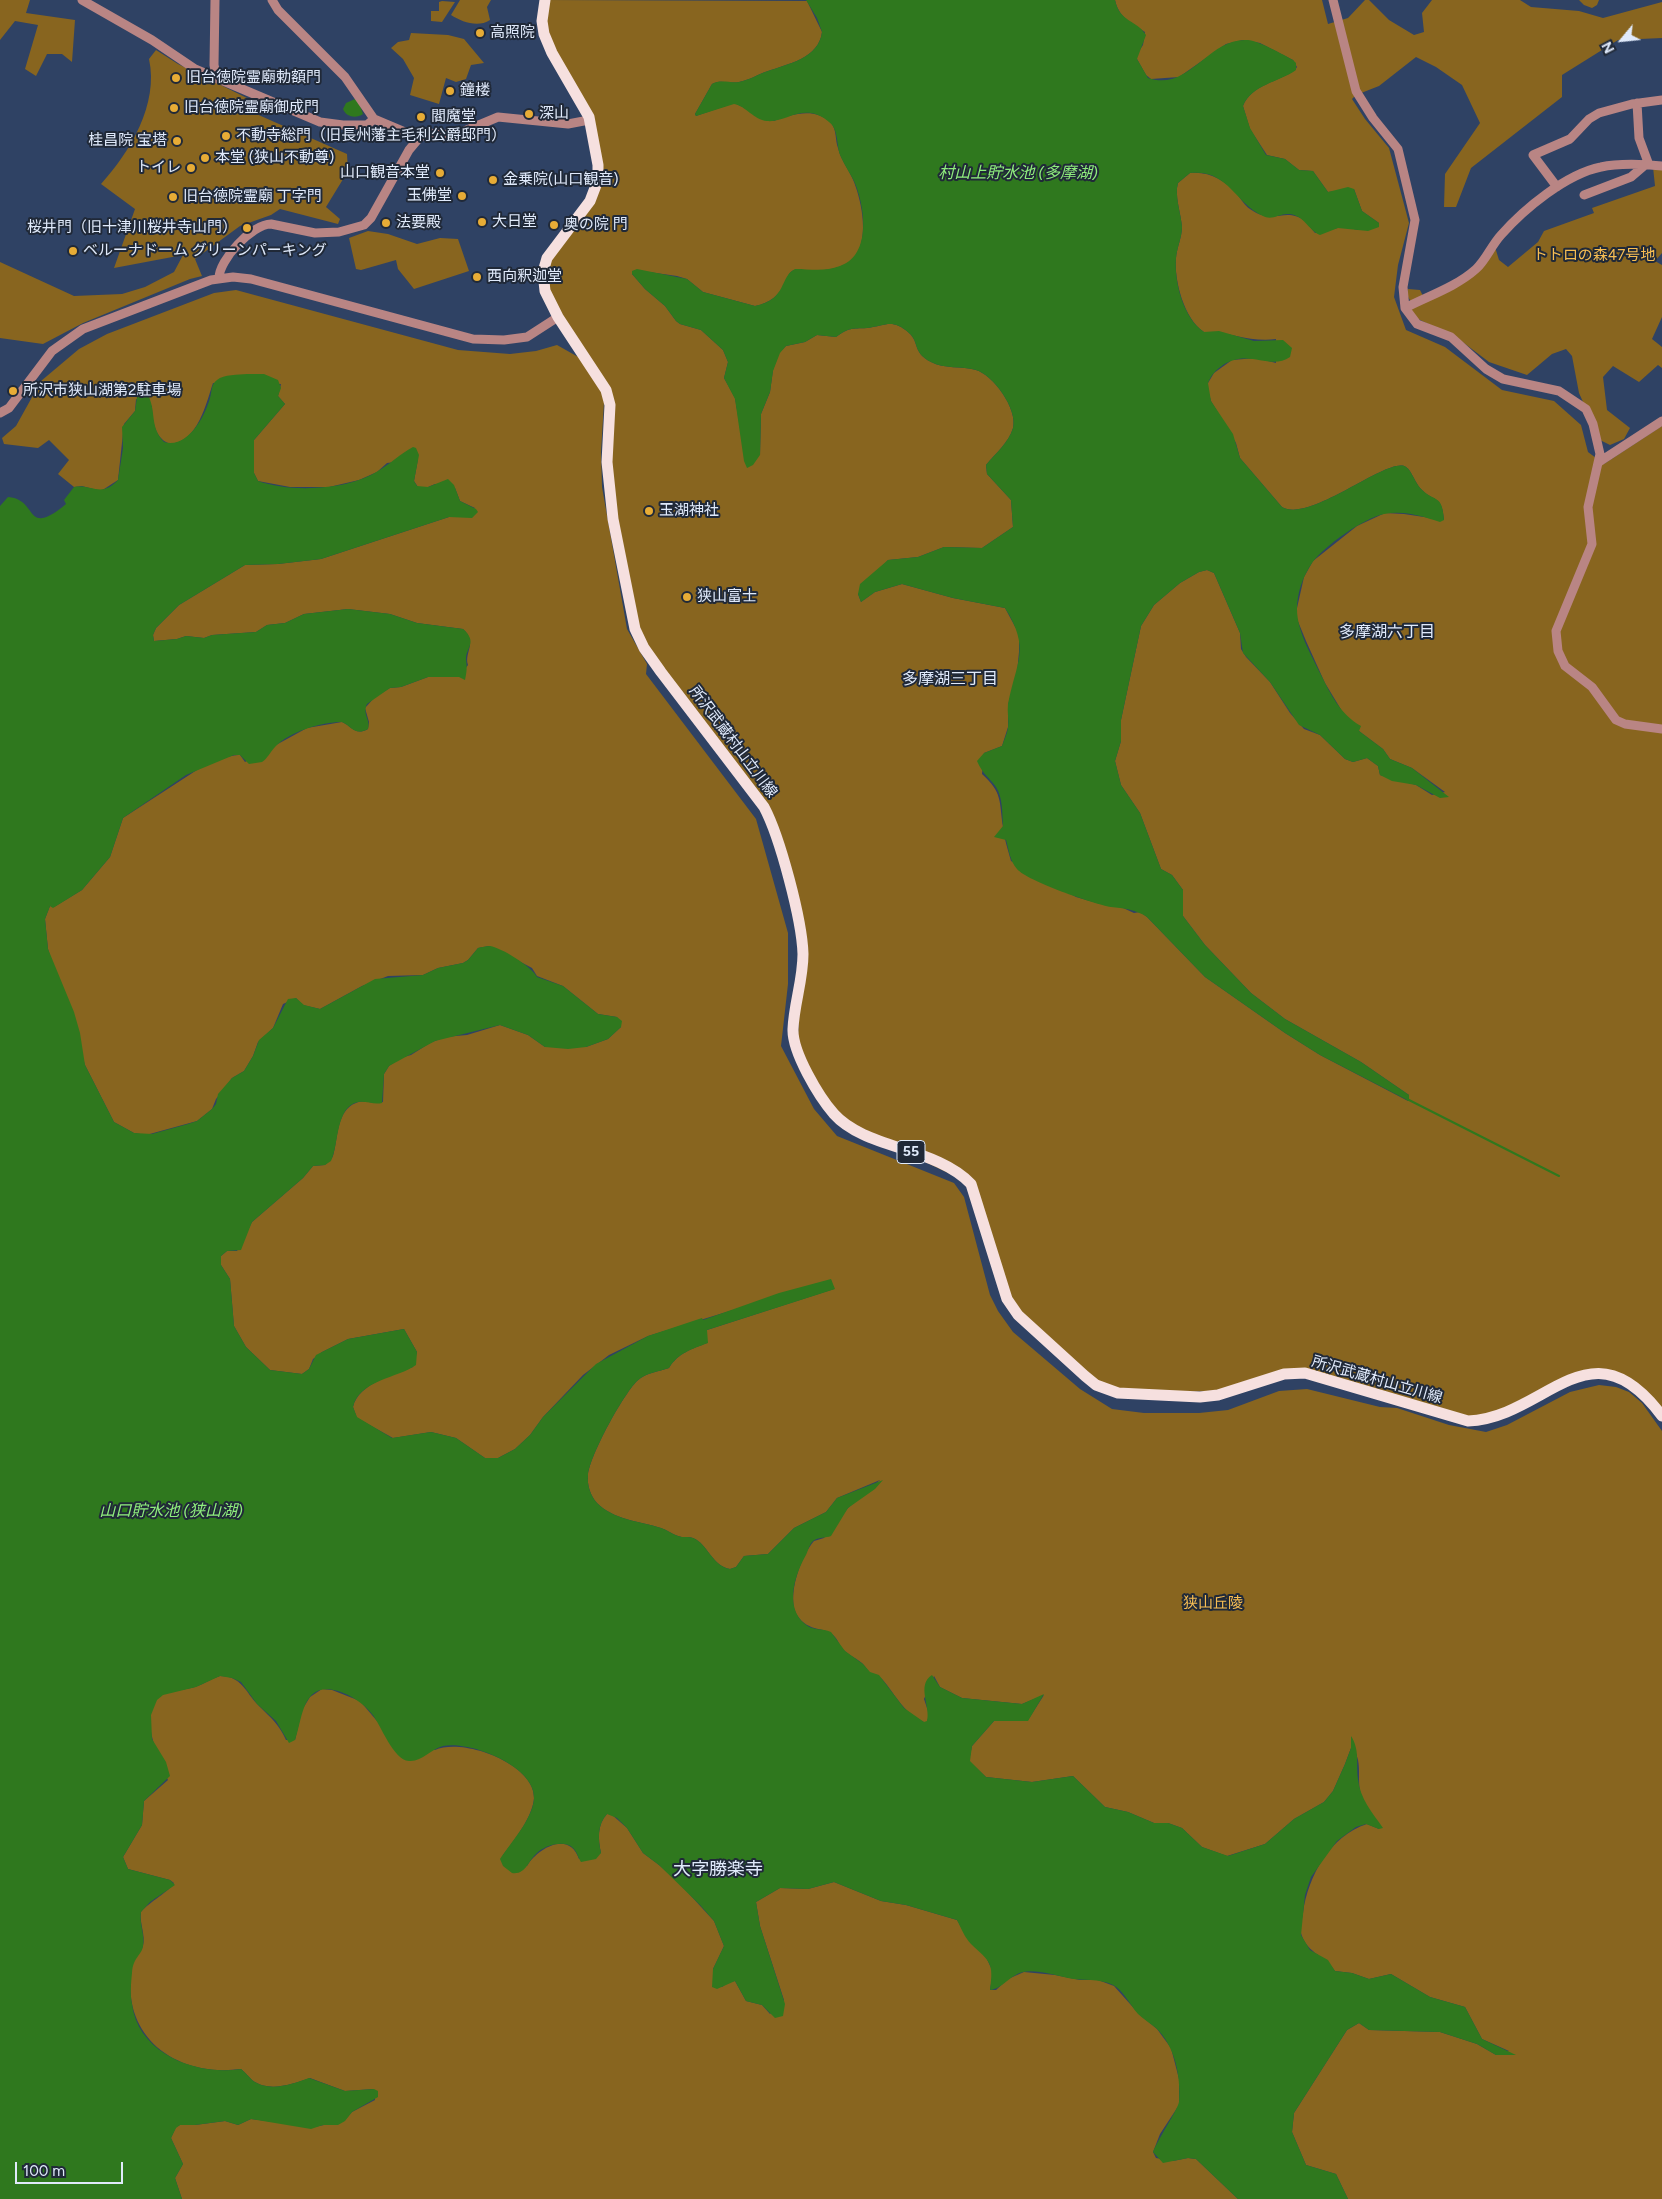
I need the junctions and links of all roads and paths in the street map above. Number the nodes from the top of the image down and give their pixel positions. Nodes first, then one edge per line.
1 (82, 0) edge
2 (215, 0) edge
3 (272, 0) edge
4 (545, 0) edge
5 (1333, 0) edge
6 (217, 79) junction
7 (1662, 100) edge
8 (1637, 103) junction
9 (374, 119) junction
10 (590, 120) junction
11 (420, 138) junction
12 (1647, 165) junction
13 (1662, 166) edge
14 (1557, 187) junction
15 (1584, 195) dead end
16 (219, 278) junction
17 (1405, 308) junction
18 (558, 317) junction
19 (0, 413) edge
20 (1662, 421) edge
21 (1599, 462) junction
22 (1662, 729) edge
23 (1662, 1416) edge

1 - 6 street
2 - 6 street
3 - 9 street
4 - 10 main road, 所沢武蔵村山立川線 / 55
5 - 17 street
6 - 9 street
7 - 8 street
8 - 12 street
8 - 14 street
9 - 11 street
10 - 11 street
10 - 18 main road, 所沢武蔵村山立川線 / 55
11 - 16 street
12 - 13 street
12 - 14 street
12 - 15 street
14 - 17 street
16 - 18 street
16 - 19 street
17 - 21 street
18 - 23 main road, 所沢武蔵村山立川線 / 55
20 - 21 street
21 - 22 street

